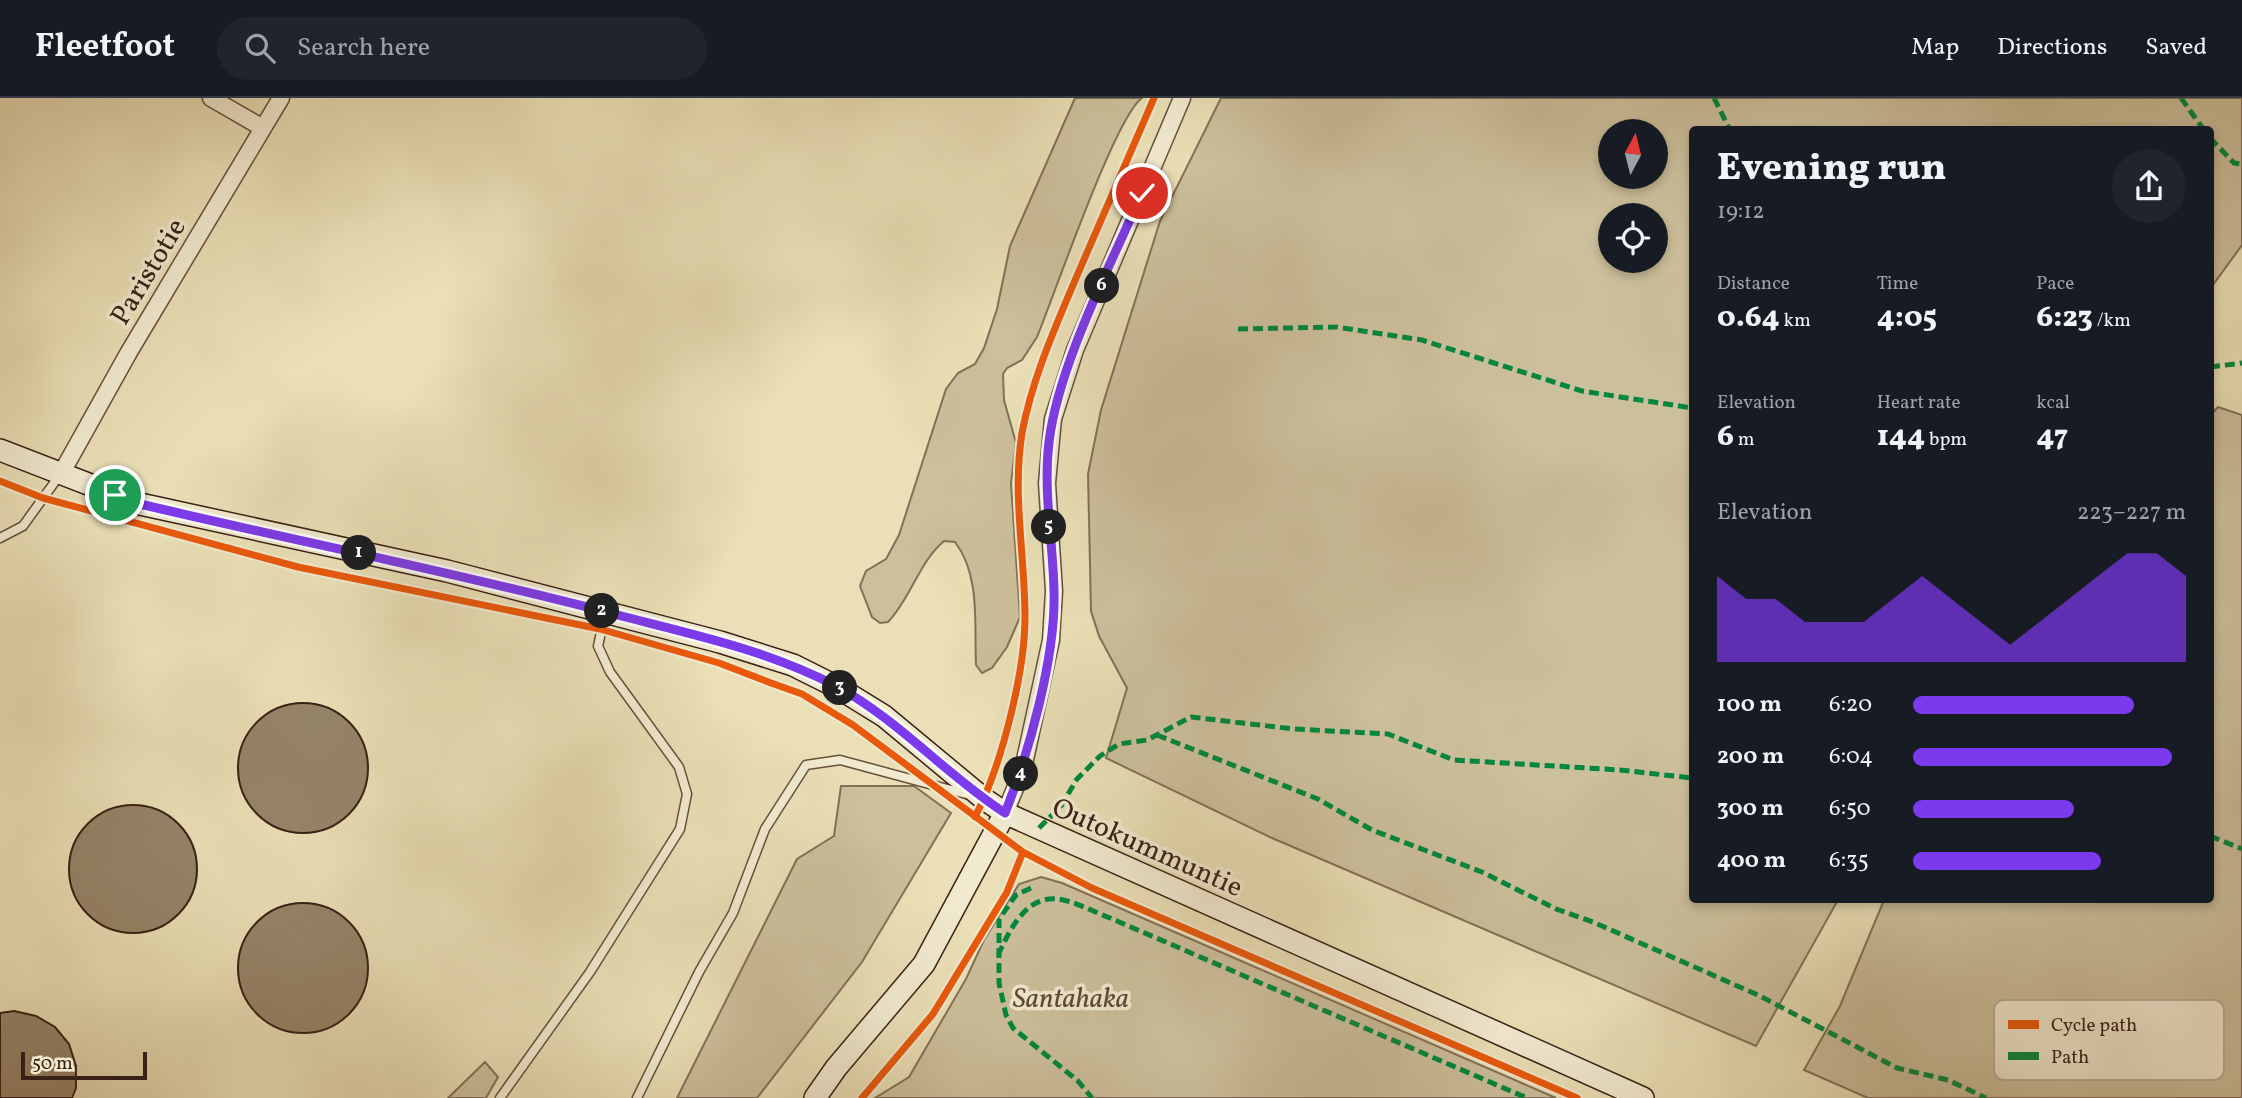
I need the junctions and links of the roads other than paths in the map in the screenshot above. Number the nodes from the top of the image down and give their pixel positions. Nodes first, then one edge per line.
1 (211, 98) edge
2 (281, 98) edge
3 (1182, 98) edge
4 (263, 128) junction
5 (0, 450) edge
6 (61, 474) junction
7 (0, 537) edge
8 (605, 612) junction
9 (984, 799) junction
10 (1005, 813) junction
11 (499, 1098) edge
12 (637, 1098) edge
13 (815, 1098) edge
14 (1643, 1098) edge

1 - 4 street
2 - 4 street, Paristotie
3 - 10 street
4 - 6 street, Paristotie
5 - 6 street, Outokummuntie
6 - 7 lane
6 - 8 street, Outokummuntie
8 - 9 street, Outokummuntie
8 - 11 lane
9 - 10 street, Outokummuntie
9 - 12 lane
10 - 13 street
10 - 14 street, Outokummuntie

